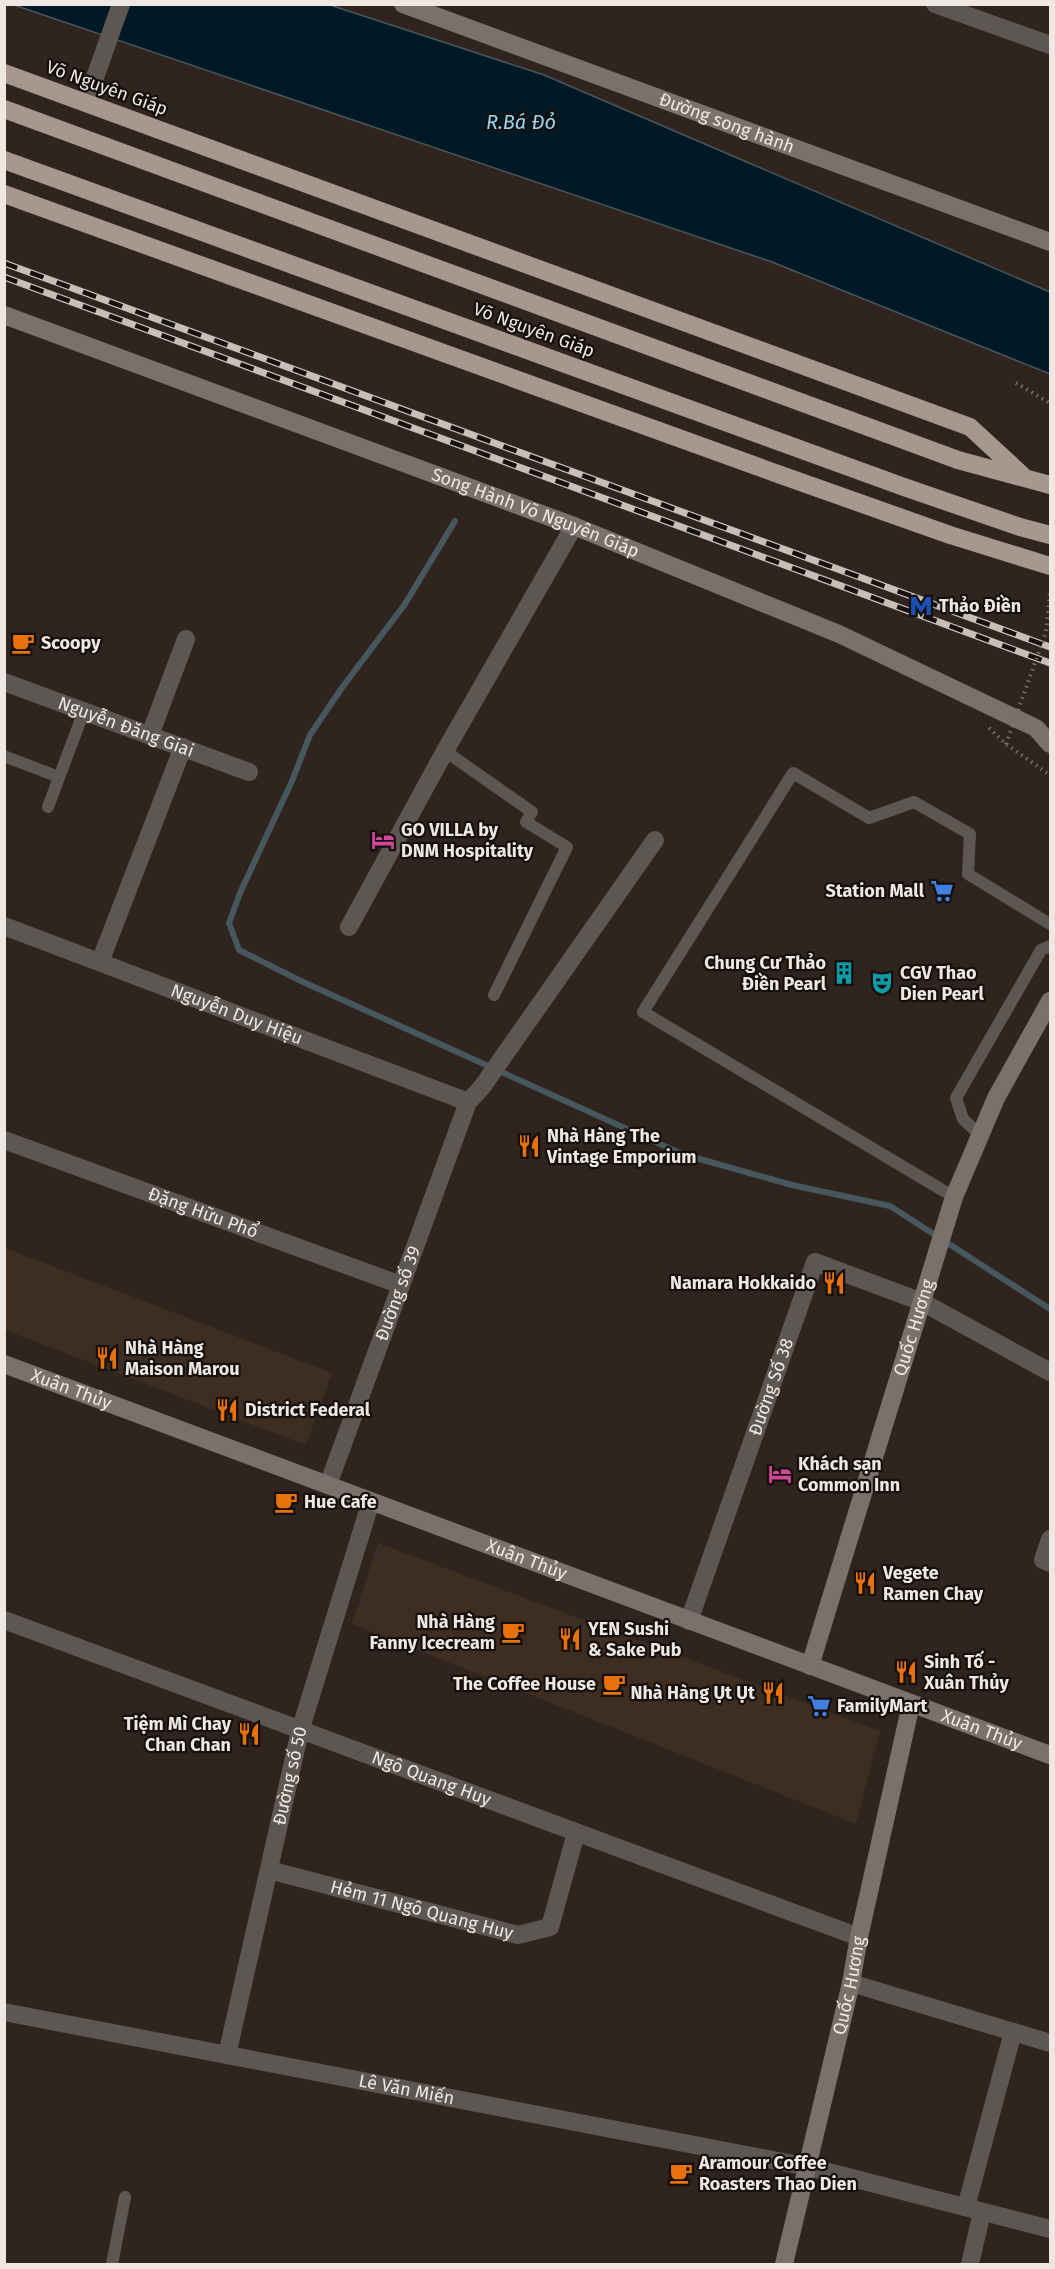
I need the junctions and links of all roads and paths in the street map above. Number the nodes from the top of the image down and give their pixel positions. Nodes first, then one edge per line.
1 (121, 4) edge
2 (403, 4) edge
3 (935, 4) edge
4 (1050, 45) edge
5 (4, 73) edge
6 (86, 103) junction
7 (4, 109) edge
8 (4, 160) edge
9 (4, 194) edge
10 (1050, 242) edge
11 (4, 315) edge
12 (1016, 383) dead end
13 (1050, 403) edge
14 (1025, 478) junction
15 (1050, 484) edge
16 (574, 526) junction
17 (1050, 535) edge
18 (1050, 566) edge
19 (1050, 592) edge
20 (186, 639) dead end
21 (4, 682) edge
22 (84, 711) junction
23 (150, 735) junction
24 (1050, 744) edge
25 (183, 747) junction
26 (445, 751) junction
27 (4, 756) edge
28 (249, 772) dead end
29 (1050, 775) edge
30 (59, 777) junction
31 (48, 807) dead end
32 (655, 840) dead end
33 (1050, 924) edge
34 (4, 926) edge
35 (350, 927) dead end
36 (1050, 946) edge
37 (100, 962) junction
38 (494, 995) dead end
39 (1050, 1001) edge
40 (468, 1102) junction
41 (980, 1135) junction
42 (4, 1140) edge
43 (954, 1197) junction
44 (401, 1285) junction
45 (922, 1302) junction
46 (4, 1364) edge
47 (1050, 1372) edge
48 (328, 1485) junction
49 (371, 1501) junction
50 (1050, 1539) edge
51 (1047, 1562) edge
52 (4, 1620) edge
53 (689, 1621) junction
54 (810, 1666) junction
55 (911, 1704) junction
56 (300, 1731) junction
57 (1050, 1755) edge
58 (576, 1833) junction
59 (268, 1870) junction
60 (859, 1937) junction
61 (851, 1983) junction
62 (4, 2012) edge
63 (1013, 2032) junction
64 (1050, 2043) edge
65 (227, 2055) junction
66 (808, 2167) junction
67 (124, 2197) dead end
68 (974, 2210) junction
69 (1050, 2229) edge
70 (112, 2265) edge
71 (784, 2265) edge
72 (970, 2265) edge

1 - 6 street
2 - 10 street, Đường song hành
3 - 4 street
5 - 6 highway, Võ Nguyên Giáp
6 - 14 highway, Võ Nguyên Giáp
7 - 14 highway, Võ Nguyên Giáp
8 - 17 highway, Võ Nguyên Giáp
9 - 18 highway
11 - 16 street, Song Hành Võ Nguyên Giáp
12 - 13 path
14 - 15 highway, Võ Nguyên Giáp
16 - 24 street, Song Hành Võ Nguyên Giáp
16 - 26 street
19 - 29 path, bridge
20 - 23 street
21 - 22 street, Nguyễn Đăng Giai
22 - 23 street, Nguyễn Đăng Giai
22 - 30 lane
23 - 25 street, Nguyễn Đăng Giai
25 - 28 street, Nguyễn Đăng Giai
25 - 37 street
26 - 35 street
26 - 38 lane
27 - 30 lane
30 - 31 lane
32 - 40 street
33 - 43 lane
34 - 37 street, Nguyễn Duy Hiệu
36 - 41 lane
37 - 40 street, Nguyễn Duy Hiệu
39 - 41 street, Quốc Hương
40 - 44 street, Đường số 39
41 - 43 street, Quốc Hương
42 - 44 street, Đặng Hữu Phổ
43 - 45 street, Quốc Hương
44 - 48 street, Đường số 39
45 - 47 street
45 - 53 street, Đường Số 38
45 - 54 street, Quốc Hương
46 - 48 street, Xuân Thủy
48 - 49 street, Xuân Thủy
49 - 53 street, Xuân Thủy
49 - 56 street, Đường số 50
50 - 51 street
52 - 56 street, Ngô Quang Huy
53 - 54 street, Xuân Thủy
54 - 55 street, Xuân Thủy
55 - 57 street, Xuân Thủy
55 - 60 street, Quốc Hương
56 - 58 street, Ngô Quang Huy
56 - 59 street, Đường số 50
58 - 59 street, Hẻm 11 Ngô Quang Huy
58 - 60 street, Ngô Quang Huy
59 - 65 street, Đường số 50
60 - 61 street, Quốc Hương
61 - 63 street
61 - 66 street, Quốc Hương
62 - 65 street, Lê Văn Miến
63 - 64 street
63 - 68 street
65 - 66 street, Lê Văn Miến
66 - 68 street, Lê Văn Miến
66 - 71 street, Quốc Hương
67 - 70 lane
68 - 69 street, Lê Văn Miến
68 - 72 street

